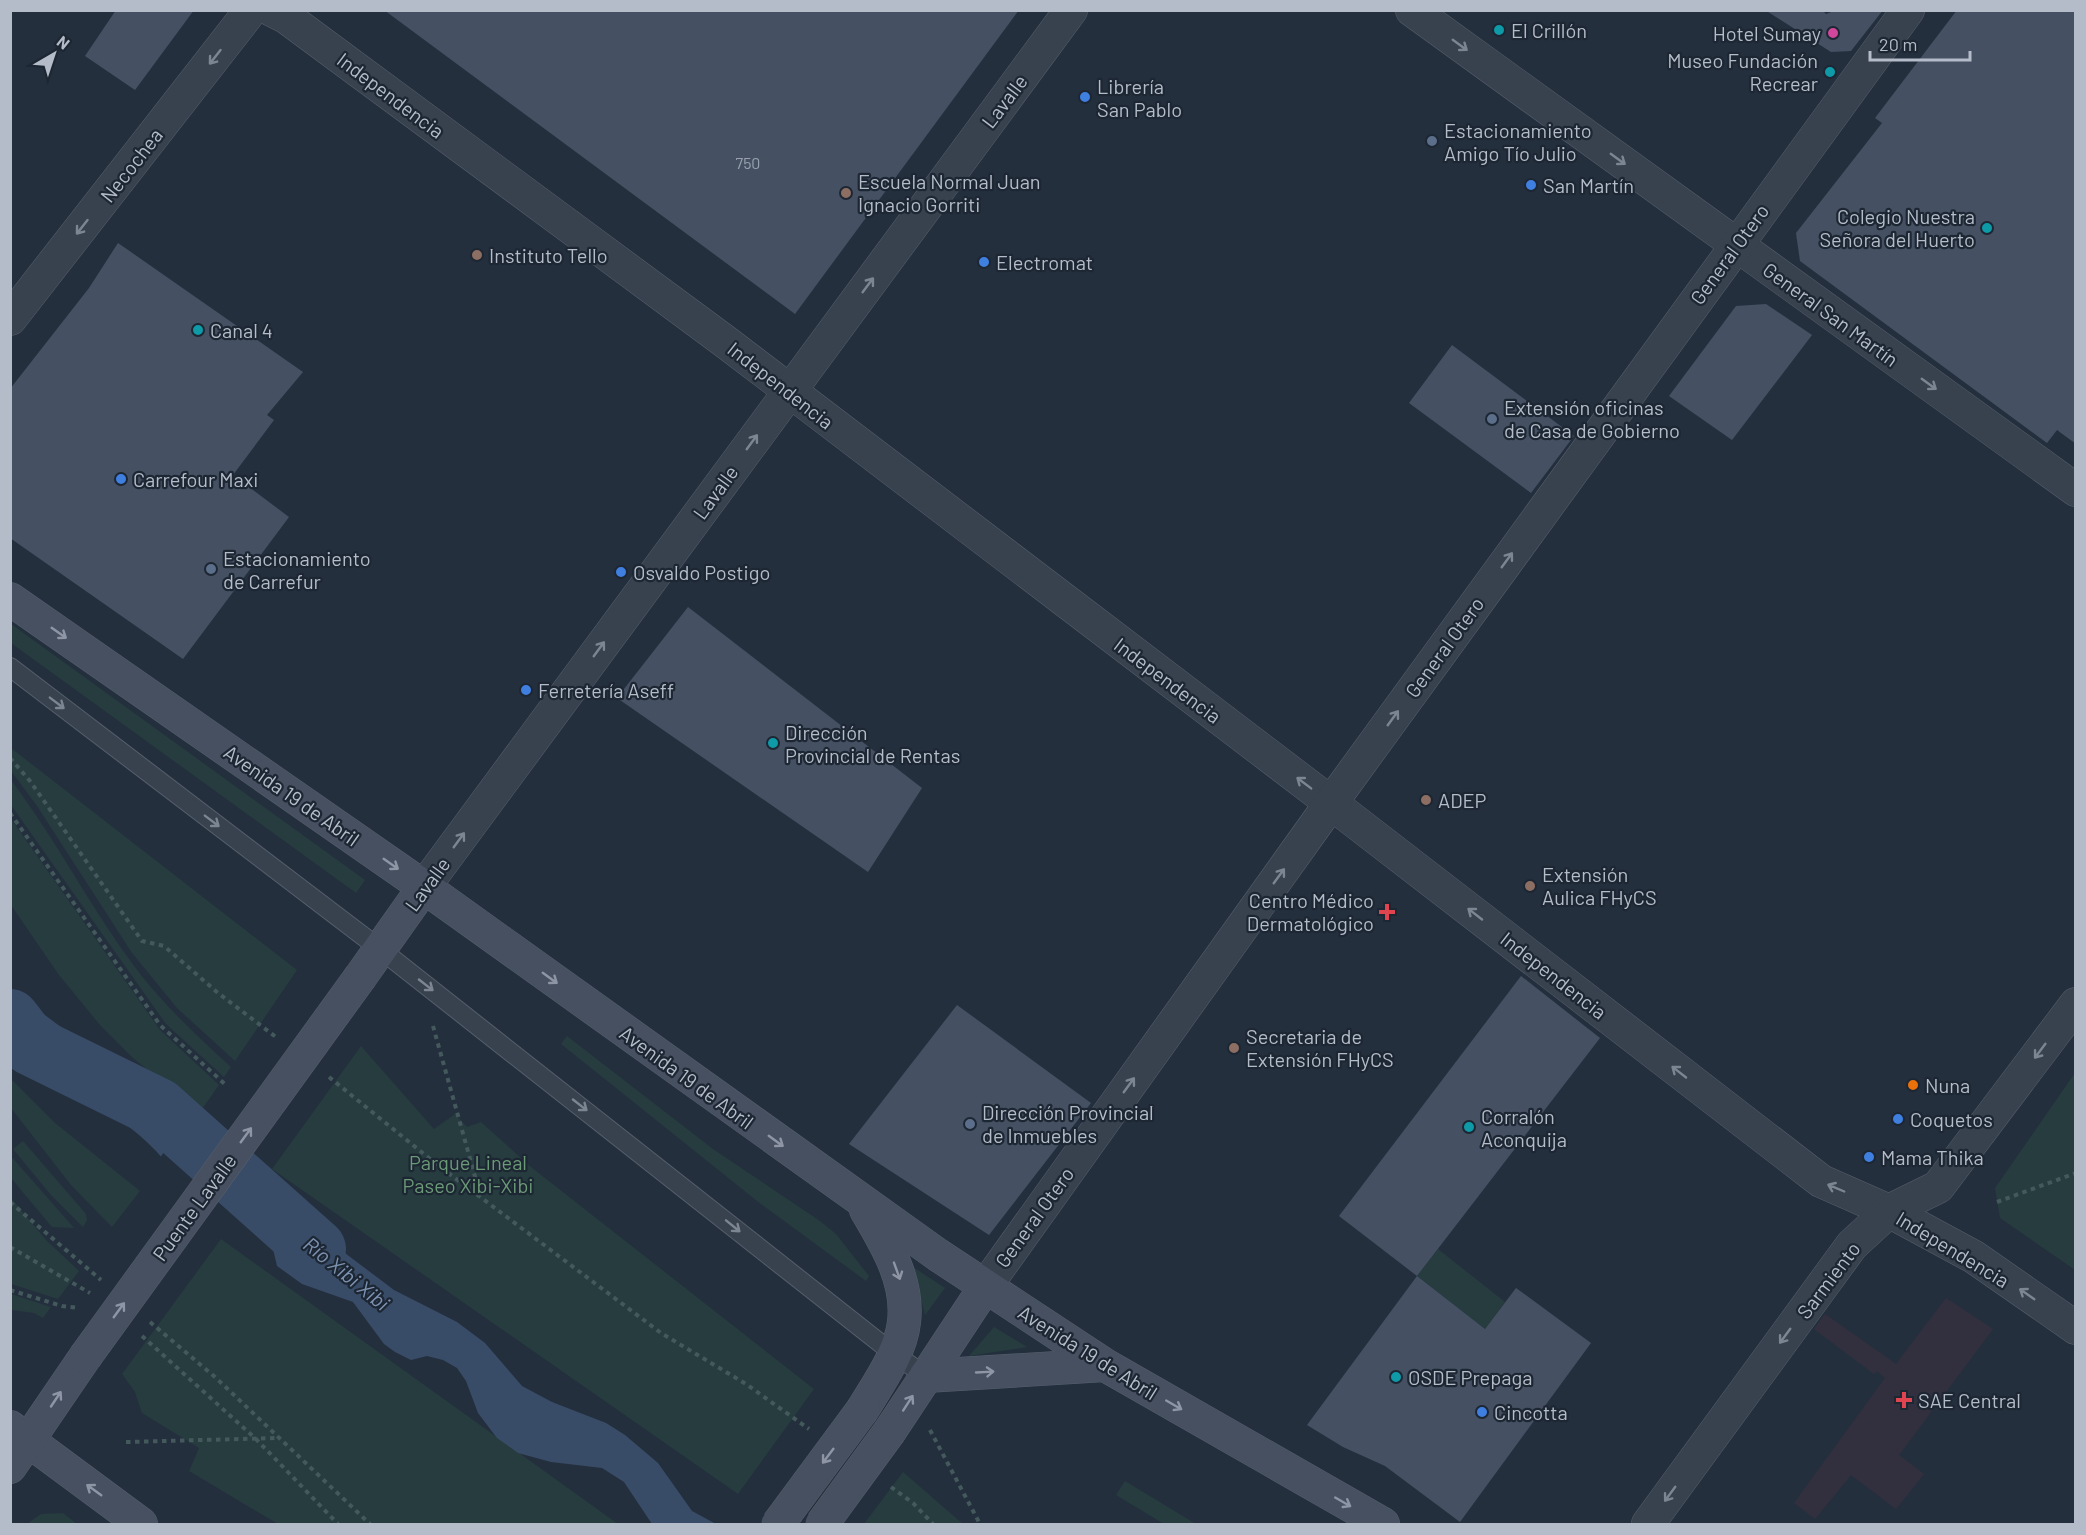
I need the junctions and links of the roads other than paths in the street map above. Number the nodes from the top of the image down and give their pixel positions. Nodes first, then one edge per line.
1 (251, 10) edge
2 (272, 10) edge
3 (1071, 10) edge
4 (1908, 10) edge
5 (1413, 11) edge
6 (1736, 244) junction
7 (10, 319) edge
8 (788, 392) junction
9 (2076, 490) edge
10 (10, 599) edge
11 (10, 668) edge
12 (1331, 803) junction
13 (424, 887) junction
14 (380, 949) junction
15 (361, 976) joint
16 (2076, 1004) edge
17 (861, 1201) junction
18 (1889, 1211) junction
19 (985, 1287) junction
20 (2076, 1328) edge
21 (894, 1354) junction
22 (1105, 1365) junction
23 (926, 1376) junction
24 (16, 1445) edge
25 (141, 1524) edge
26 (778, 1524) edge
27 (822, 1524) edge
28 (1383, 1524) edge
29 (1648, 1524) edge

1 -> 7 street, Necochea
2 - 8 street, Independencia
8 -> 3 street, Lavalle
4 - 6 street, General Otero
5 -> 6 street, General San Martín
6 -> 9 street, General San Martín
12 -> 6 street, General Otero
12 -> 8 street, Independencia
13 -> 8 street, Lavalle
10 -> 13 main road, Avenida 19 de Abril
11 -> 14 lane
18 -> 12 street, Independencia
19 -> 12 street, General Otero
13 - 14 main road, Lavalle
13 -> 17 main road, Avenida 19 de Abril
14 - 15 main road, Lavalle
14 -> 21 lane
24 -> 15 main road, Puente Lavalle, bridge
16 -> 18 street, Sarmiento
17 - 19 main road, Avenida 19 de Abril
17 -> 21 main road
20 -> 18 street, Independencia
18 -> 29 street, Sarmiento
19 - 22 main road, Avenida 19 de Abril
19 - 23 main road
21 - 23 lane
21 -> 26 main road, bridge
23 -> 22 main road
22 -> 28 main road, Avenida 19 de Abril
27 -> 23 main road, bridge
25 -> 24 main road

